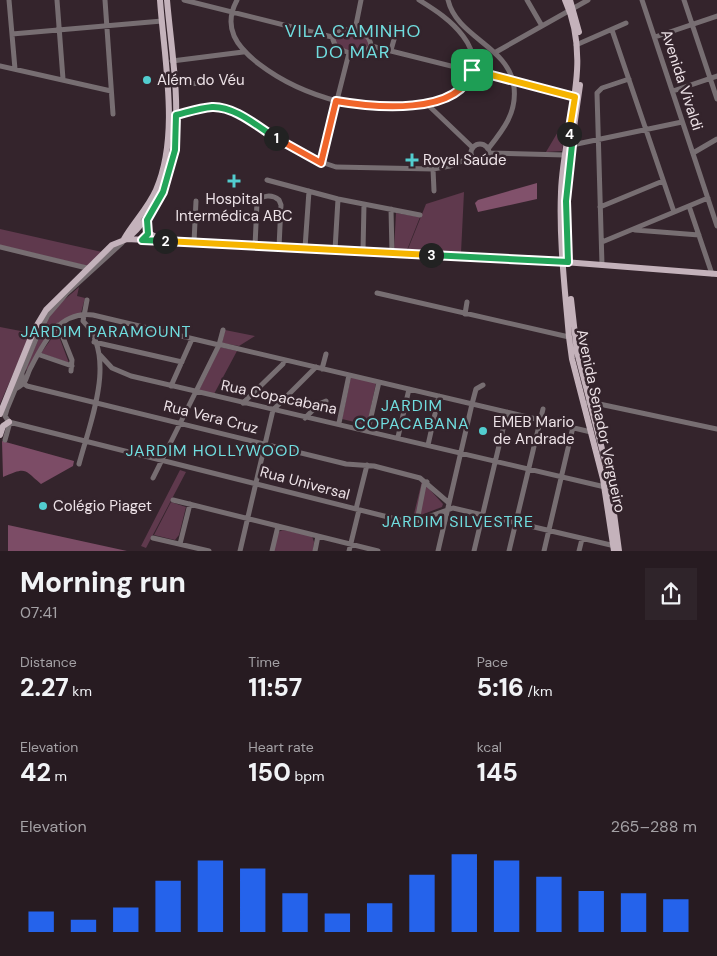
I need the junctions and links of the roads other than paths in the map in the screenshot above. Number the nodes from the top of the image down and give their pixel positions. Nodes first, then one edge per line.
1 (9, 0) edge
2 (57, 0) edge
3 (104, 0) edge
4 (160, 0) edge
5 (167, 0) edge
6 (184, 0) edge
7 (237, 0) edge
8 (362, 0) edge
9 (418, 0) edge
10 (448, 0) edge
11 (527, 0) edge
12 (565, 0) edge
13 (570, 0) edge
14 (588, 0) edge
15 (642, 0) edge
16 (684, 0) edge
17 (572, 9) junction
18 (232, 12) junction
19 (717, 16) edge
20 (162, 20) junction
21 (626, 23) dead end
22 (390, 24) dead end
23 (692, 25) junction
24 (106, 26) junction
25 (542, 26) junction
26 (59, 30) junction
27 (354, 30) junction
28 (612, 30) junction
29 (12, 34) junction
30 (332, 37) junction
31 (655, 37) junction
32 (578, 44) junction
33 (371, 46) junction
34 (391, 50) junction
35 (243, 52) junction
36 (496, 52) junction
37 (349, 53) junction
38 (172, 61) junction
39 (0, 66) edge
40 (15, 69) junction
41 (472, 70) junction
42 (717, 76) edge
43 (63, 79) junction
44 (629, 79) junction
45 (710, 79) junction
46 (513, 80) junction
47 (202, 83) dead end
48 (174, 85) junction
49 (111, 91) junction
50 (672, 91) junction
51 (577, 98) junction
52 (717, 99) edge
53 (336, 101) junction
54 (427, 104) junction
55 (168, 108) junction
56 (113, 114) dead end
57 (176, 115) junction
58 (682, 122) junction
59 (646, 129) junction
60 (569, 135) junction
61 (600, 139) junction
62 (717, 139) edge
63 (572, 145) junction
64 (472, 147) junction
65 (488, 151) junction
66 (693, 153) junction
67 (472, 157) junction
68 (567, 157) junction
69 (321, 163) junction
70 (433, 169) junction
71 (267, 180) dead end
72 (663, 181) junction
73 (308, 191) junction
74 (434, 191) dead end
75 (338, 198) junction
76 (708, 198) junction
77 (196, 201) dead end
78 (364, 204) junction
79 (689, 206) junction
80 (600, 207) junction
81 (391, 209) junction
82 (674, 212) junction
83 (420, 215) dead end
84 (147, 220) junction
85 (717, 226) edge
86 (632, 229) junction
87 (148, 231) junction
88 (699, 235) junction
89 (124, 240) junction
90 (142, 240) junction
91 (165, 241) junction
92 (194, 242) junction
93 (602, 242) junction
94 (255, 246) junction
95 (0, 247) edge
96 (278, 247) junction
97 (305, 248) junction
98 (335, 250) junction
99 (363, 251) junction
100 (392, 253) junction
101 (566, 262) junction
102 (602, 265) junction
103 (87, 268) junction
104 (714, 274) edge
105 (377, 293) dead end
106 (87, 300) dead end
107 (467, 302) dead end
108 (84, 314) junction
109 (465, 314) junction
110 (58, 325) junction
111 (223, 330) dead end
112 (568, 337) junction
113 (192, 338) junction
114 (94, 342) junction
115 (220, 345) junction
116 (326, 354) dead end
117 (40, 355) dead end
118 (100, 355) junction
119 (284, 360) junction
120 (182, 362) junction
121 (106, 363) junction
122 (316, 367) junction
123 (322, 369) junction
124 (22, 371) junction
125 (102, 371) junction
126 (349, 375) junction
127 (379, 382) junction
128 (24, 384) junction
129 (484, 385) dead end
130 (171, 386) junction
131 (409, 389) junction
132 (14, 390) junction
133 (195, 392) junction
134 (440, 396) junction
135 (326, 401) dead end
136 (95, 402) junction
137 (243, 403) junction
138 (587, 403) junction
139 (472, 404) junction
140 (543, 409) dead end
141 (273, 410) junction
142 (506, 412) junction
143 (0, 414) edge
144 (305, 418) junction
145 (540, 420) junction
146 (10, 422) junction
147 (180, 423) junction
148 (339, 423) junction
149 (573, 427) junction
150 (717, 429) edge
151 (368, 430) junction
152 (591, 432) junction
153 (3, 437) edge
154 (398, 437) junction
155 (85, 440) junction
156 (265, 443) junction
157 (428, 445) junction
158 (461, 453) junction
159 (163, 459) junction
160 (495, 461) junction
161 (79, 464) dead end
162 (366, 465) junction
163 (528, 469) junction
164 (562, 477) junction
165 (153, 478) dead end
166 (427, 482) junction
167 (256, 483) junction
168 (605, 487) junction
169 (173, 500) dead end
170 (449, 502) junction
171 (190, 504) junction
172 (448, 509) junction
173 (357, 510) junction
174 (482, 515) junction
175 (248, 519) junction
176 (417, 521) junction
177 (516, 523) junction
178 (278, 526) junction
179 (549, 531) junction
180 (318, 536) junction
181 (154, 538) dead end
182 (582, 539) junction
183 (180, 544) junction
184 (350, 544) junction
185 (616, 549) edge
186 (208, 551) edge
187 (240, 551) edge
188 (272, 551) edge
189 (315, 551) edge
190 (349, 551) edge
191 (378, 551) edge
192 (438, 551) edge
193 (474, 551) edge
194 (509, 551) edge
195 (544, 551) edge
196 (579, 551) edge

1 - 29 street
2 - 26 street
3 - 24 street
4 - 20 main road
5 - 38 main road
6 - 18 street
7 - 18 street
8 - 27 street
9 - 41 street
10 - 36 street
11 - 25 street
12 - 17 main road, Avenida Senador Vergueiro
13 - 17 main road, Avenida Senador Vergueiro
14 - 17 street
15 - 31 street, Avenida Vivaldi
16 - 23 street
17 - 25 street
17 - 32 main road, Avenida Senador Vergueiro
18 - 30 street
18 - 35 street
19 - 23 street
20 - 24 street
20 - 55 main road
21 - 28 street
22 - 34 street
23 - 31 street
23 - 45 street
24 - 26 street
24 - 49 street
25 - 36 street
26 - 29 street
26 - 43 street
27 - 30 street
27 - 33 street
28 - 32 street
28 - 44 street
29 - 40 street
30 - 37 street
31 - 50 street, Avenida Vivaldi
32 - 51 main road, Avenida Senador Vergueiro
33 - 34 street
33 - 37 street
34 - 41 street
35 - 38 street
35 - 53 street
36 - 46 street
37 - 53 street
38 - 48 main road
39 - 40 street
40 - 43 street
41 - 46 street
41 - 54 street
42 - 45 street
43 - 49 street
44 - 59 street
44 - 61 street
45 - 50 street
45 - 52 street
46 - 51 street
46 - 65 street
47 - 48 street
48 - 57 main road
49 - 56 street
50 - 58 street, Avenida Vivaldi
51 - 60 main road, Avenida Senador Vergueiro
51 - 63 main road, Avenida Senador Vergueiro
53 - 54 street
53 - 69 street
54 - 64 street
55 - 57 main road
55 - 89 main road
57 - 69 street
57 - 84 main road
58 - 59 street
58 - 66 street, Avenida Vivaldi
59 - 61 street
59 - 72 street
60 - 63 main road
60 - 68 main road, Avenida Senador Vergueiro
61 - 63 street
61 - 80 street
62 - 66 street
63 - 68 main road, Avenida Senador Vergueiro
64 - 65 street
64 - 67 street
65 - 67 street
65 - 68 street
66 - 76 street, Avenida Vivaldi
67 - 70 street
68 - 101 main road, Avenida Senador Vergueiro
69 - 70 street
70 - 74 street
71 - 73 street
72 - 80 street
72 - 82 street
73 - 75 street
73 - 97 street
75 - 78 street
75 - 98 street
76 - 79 street
76 - 85 street, Avenida Vivaldi
77 - 92 street
78 - 81 street
78 - 99 street
79 - 82 street
79 - 88 street
80 - 93 street
81 - 83 street
81 - 100 street
82 - 86 street
84 - 87 main road
84 - 89 main road
86 - 88 street
86 - 93 street
87 - 90 main road
87 - 91 main road
88 - 104 street
89 - 90 main road
89 - 103 main road
89 - 124 street
90 - 91 main road
91 - 92 main road
92 - 94 main road
93 - 102 street
94 - 96 main road
94 - 96 street
95 - 103 street
96 - 97 main road
97 - 98 main road
98 - 99 main road
99 - 100 main road
100 - 101 main road
101 - 102 main road
101 - 112 main road, Avenida Senador Vergueiro
101 - 138 main road, Avenida Senador Vergueiro
102 - 104 main road
103 - 143 main road
105 - 109 street
106 - 108 street
107 - 109 street
108 - 110 street
108 - 113 street
108 - 114 street
109 - 112 street
110 - 117 street
110 - 128 street
111 - 115 street
112 - 138 main road, Avenida Senador Vergueiro
113 - 115 street
113 - 120 street
114 - 118 street
114 - 120 street
115 - 119 street
115 - 133 street
116 - 123 street
118 - 121 street, Rua Copacabana
118 - 125 street
119 - 122 street
119 - 137 street
120 - 130 street
121 - 125 street
121 - 130 street, Rua Copacabana
122 - 123 street
122 - 141 street
123 - 126 street
124 - 128 street
124 - 132 street
125 - 136 street
126 - 127 street
126 - 148 street
127 - 131 street
127 - 151 street
128 - 132 street
128 - 136 street, Rua Vera Cruz
129 - 139 street
130 - 133 street, Rua Copacabana
131 - 134 street
131 - 154 street
132 - 146 street
133 - 137 street, Rua Copacabana
133 - 147 street
134 - 139 street
134 - 157 street
135 - 144 street
136 - 147 street, Rua Vera Cruz
136 - 155 street
137 - 141 street, Rua Copacabana
138 - 150 street
138 - 152 main road, Avenida Senador Vergueiro
138 - 185 main road, Avenida Senador Vergueiro
139 - 142 street
139 - 158 street
140 - 145 street
141 - 144 street, Rua Copacabana
141 - 156 street
142 - 145 street
142 - 160 street
144 - 148 street, Rua Copacabana
145 - 149 street
145 - 163 street
146 - 153 main road
146 - 155 street, Rua Universal
147 - 156 street, Rua Vera Cruz
147 - 159 street
148 - 151 street, Rua Copacabana
149 - 152 street
149 - 164 street
151 - 154 street, Rua Copacabana
152 - 168 main road, Avenida Senador Vergueiro
154 - 157 street, Rua Copacabana
155 - 159 street, Rua Universal
155 - 161 street
156 - 162 street, Rua Vera Cruz
156 - 167 street
157 - 158 street, Rua Copacabana
158 - 160 street, Rua Copacabana
158 - 170 street
159 - 165 street
159 - 167 street, Rua Universal
160 - 163 street, Rua Copacabana
160 - 174 street
162 - 166 street, Rua Vera Cruz
162 - 173 street
163 - 164 street, Rua Copacabana
163 - 177 street
164 - 168 street, Rua Copacabana
164 - 179 street
166 - 170 street, Rua Vera Cruz
166 - 176 street
167 - 173 street, Rua Universal
167 - 175 street
168 - 185 main road, Avenida Senador Vergueiro
169 - 171 street
170 - 172 street
171 - 175 street
171 - 183 street
172 - 174 street
172 - 176 street, Rua Universal
172 - 192 street
173 - 176 street, Rua Universal
173 - 184 street
174 - 177 street
174 - 193 street
175 - 178 street
175 - 187 street
177 - 179 street
177 - 194 street
178 - 180 street
178 - 188 street
179 - 182 street
179 - 195 street
180 - 184 street
180 - 189 street
181 - 183 street
182 - 185 street
182 - 196 street
183 - 186 street
184 - 190 street
184 - 191 street

